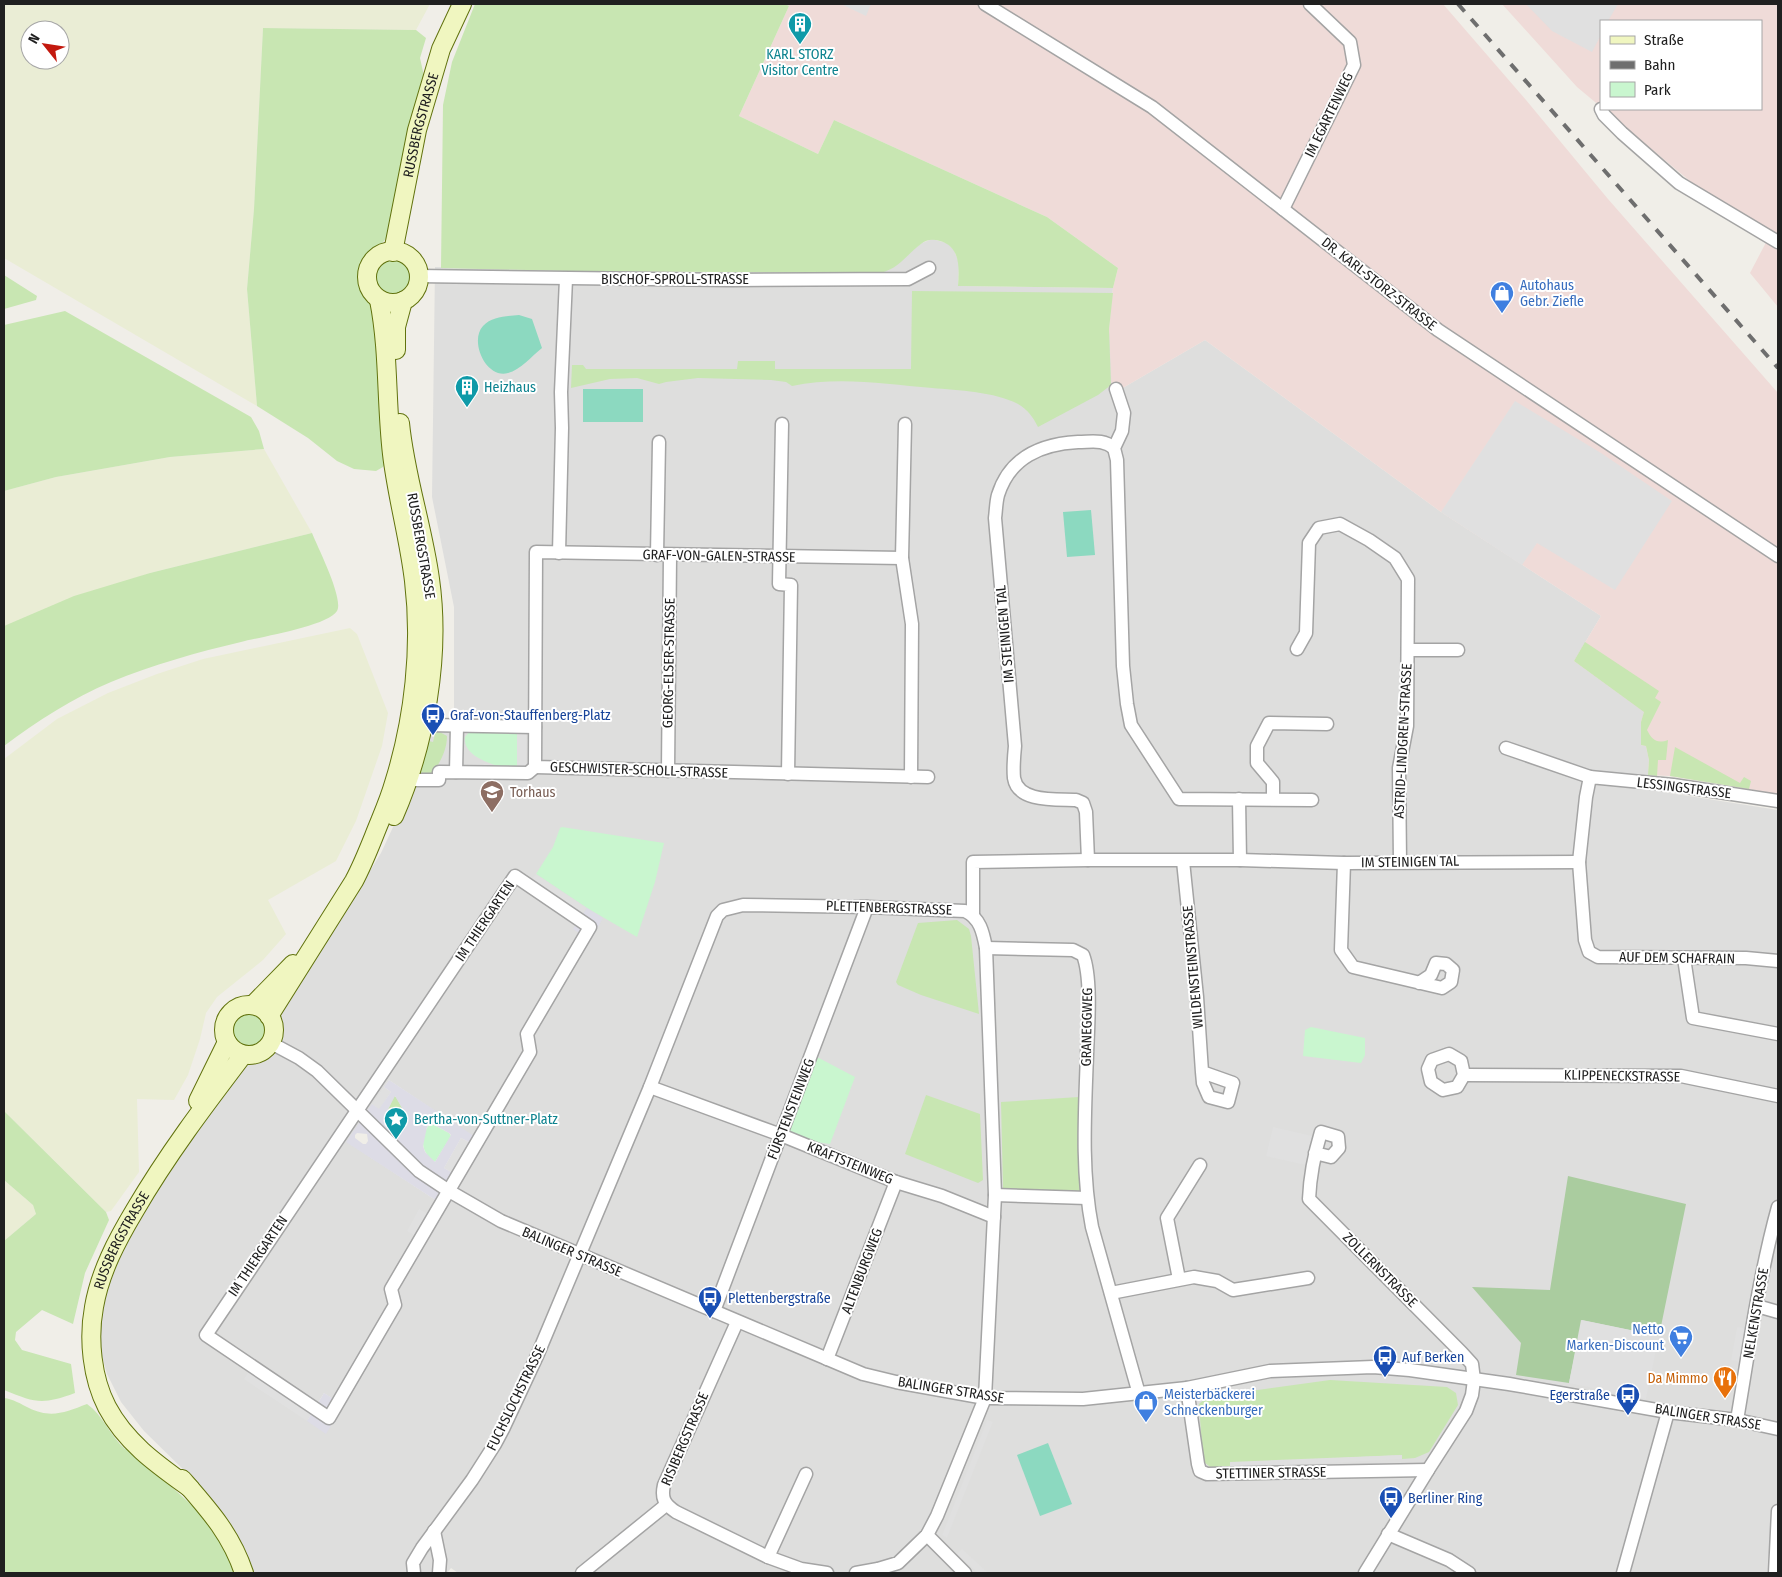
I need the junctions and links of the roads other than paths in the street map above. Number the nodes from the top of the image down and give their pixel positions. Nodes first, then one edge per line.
1 (462, 4) edge
2 (985, 4) edge
3 (1310, 4) edge
4 (1602, 110) edge
5 (1283, 209) junction
6 (1778, 242) edge
7 (393, 252) junction
8 (929, 268) dead end
9 (418, 276) junction
10 (566, 279) junction
11 (379, 300) junction
12 (403, 301) junction
13 (1116, 390) dead end
14 (782, 424) dead end
15 (905, 424) dead end
16 (659, 442) dead end
17 (1114, 448) junction
18 (536, 552) joint
19 (559, 553) junction
20 (664, 555) junction
21 (1778, 556) edge
22 (779, 557) junction
23 (902, 558) junction
24 (1297, 649) dead end
25 (1408, 650) junction
26 (1458, 650) dead end
27 (1327, 724) dead end
28 (429, 725) dead end
29 (457, 726) junction
30 (535, 727) junction
31 (1506, 748) dead end
32 (535, 767) junction
33 (668, 771) junction
34 (456, 772) junction
35 (788, 774) junction
36 (911, 777) junction
37 (928, 777) dead end
38 (1590, 777) junction
39 (415, 780) dead end
40 (1239, 799) junction
41 (1273, 799) junction
42 (1312, 800) dead end
43 (1778, 801) edge
44 (1088, 860) junction
45 (1240, 860) junction
46 (1183, 861) junction
47 (1400, 862) junction
48 (1579, 862) junction
49 (1344, 863) junction
50 (362, 867) junction
51 (867, 907) junction
52 (973, 915) junction
53 (317, 939) junction
54 (986, 948) junction
55 (1684, 958) junction
56 (1778, 961) edge
57 (1419, 983) dead end
58 (253, 1005) junction
59 (269, 1016) junction
60 (1778, 1034) edge
61 (227, 1042) junction
62 (271, 1043) junction
63 (243, 1054) junction
64 (1202, 1072) dead end
65 (1464, 1075) dead end
66 (650, 1087) junction
67 (1778, 1096) edge
68 (357, 1110) junction
69 (781, 1135) junction
70 (180, 1138) junction
71 (1315, 1153) dead end
72 (1200, 1165) dead end
73 (896, 1182) junction
74 (449, 1191) junction
75 (995, 1195) junction
76 (1087, 1198) junction
77 (1778, 1207) edge
78 (994, 1217) junction
79 (579, 1255) junction
80 (1308, 1278) dead end
81 (1179, 1280) junction
82 (1111, 1293) junction
83 (1757, 1306) junction
84 (714, 1311) junction
85 (1778, 1312) edge
86 (737, 1322) junction
87 (827, 1360) junction
88 (1474, 1380) junction
89 (1187, 1388) junction
90 (1139, 1394) junction
91 (985, 1398) junction
92 (1668, 1412) junction
93 (1737, 1420) junction
94 (1778, 1429) edge
95 (1428, 1470) junction
96 (806, 1474) dead end
97 (666, 1505) junction
98 (1778, 1511) edge
99 (434, 1531) junction
100 (1388, 1534) junction
101 (927, 1535) junction
102 (768, 1557) junction
103 (877, 1571) edge
104 (244, 1573) edge
105 (414, 1573) edge
106 (439, 1573) edge
107 (582, 1573) edge
108 (827, 1573) edge
109 (856, 1573) edge
110 (965, 1573) edge
111 (1365, 1573) edge
112 (1469, 1573) edge
113 (1623, 1573) edge
114 (1775, 1573) edge

1 - 7 street, RUSSBERGSTRASSE
2 - 5 street, DR. KARL-STORZ-STRASSE
3 - 5 street, IM EGARTENWEG
4 - 6 street
5 - 21 street, DR. KARL-STORZ-STRASSE
7 - 9 street
7 - 11 street
8 - 10 street, BISCHOF-SPROLL-STRASSE
9 - 10 street, BISCHOF-SPROLL-STRASSE
9 - 12 street
10 - 19 street
11 - 12 street
11 - 50 street, RUSSBERGSTRASSE
12 - 50 street, RUSSBERGSTRASSE
13 - 17 street
14 - 22 street
15 - 23 street
16 - 20 street, GEORG-ELSER-STRASSE
17 - 40 street
17 - 44 street, IM STEINIGEN TAL
18 - 19 street, GRAF-VON-GALEN-STRASSE
18 - 30 street, GESCHWISTER-SCHOLL-STRASSE
19 - 20 street, GRAF-VON-GALEN-STRASSE
20 - 22 street, GRAF-VON-GALEN-STRASSE
20 - 33 street, GEORG-ELSER-STRASSE
22 - 23 street, GRAF-VON-GALEN-STRASSE
22 - 35 street
23 - 36 street
24 - 25 street, ASTRID-LINDGREN-STRASSE
25 - 26 street, ASTRID-LINDGREN-STRASSE
25 - 47 street, ASTRID-LINDGREN-STRASSE
27 - 41 street
28 - 29 street
29 - 30 street
29 - 34 street
30 - 32 street, GESCHWISTER-SCHOLL-STRASSE
31 - 38 street, LESSINGSTRASSE
32 - 33 street, GESCHWISTER-SCHOLL-STRASSE
32 - 34 street
33 - 35 street, GESCHWISTER-SCHOLL-STRASSE
34 - 39 street
35 - 36 street, GESCHWISTER-SCHOLL-STRASSE
36 - 37 street, GESCHWISTER-SCHOLL-STRASSE
38 - 43 street, LESSINGSTRASSE
38 - 48 street
40 - 41 street
40 - 45 street
41 - 42 street
44 - 46 street, IM STEINIGEN TAL
44 - 52 street, IM STEINIGEN TAL
45 - 46 street, IM STEINIGEN TAL
45 - 49 street, IM STEINIGEN TAL
46 - 64 street, WILDENSTEINSTRASSE
47 - 48 street, IM STEINIGEN TAL
47 - 49 street, IM STEINIGEN TAL
48 - 55 street, AUF DEM SCHAFRAIN
49 - 57 street
50 - 53 street, RUSSBERGSTRASSE
51 - 52 street, PLETTENBERGSTRASSE
51 - 66 street, PLETTENBERGSTRASSE
51 - 69 street, FÜRSTENSTEINWEG
52 - 54 street
53 - 58 street, RUSSBERGSTRASSE
53 - 59 street, RUSSBERGSTRASSE
54 - 75 street
54 - 76 street, GRANEGGWEG
55 - 56 street, AUF DEM SCHAFRAIN
55 - 60 street
58 - 59 street
58 - 61 street, RUSSBERGSTRASSE
59 - 62 street
61 - 63 street
61 - 70 street, RUSSBERGSTRASSE
62 - 63 street
62 - 68 street, BALINGER STRASSE
63 - 70 street, RUSSBERGSTRASSE
65 - 67 street, KLIPPENECKSTRASSE
66 - 69 street, KRAFTSTEINWEG
66 - 79 street, PLETTENBERGSTRASSE
68 - 74 street, BALINGER STRASSE
68 - 74 street, IM THIERGARTEN
68 - 74 street, IM THIERGARTEN
69 - 73 street, KRAFTSTEINWEG
69 - 84 street, FÜRSTENSTEINWEG
70 - 104 street, RUSSBERGSTRASSE
71 - 88 street, ZOLLERNSTRASSE
72 - 81 street
73 - 78 street, KRAFTSTEINWEG
73 - 87 street, ALTENBURGWEG
74 - 79 street, BALINGER STRASSE
75 - 76 street
75 - 78 street
76 - 82 street, GRANEGGWEG
77 - 83 street, NELKENSTRASSE
78 - 91 street
79 - 84 street, BALINGER STRASSE
79 - 99 street, FUCHSLOCHSTRASSE
80 - 81 street
81 - 82 street
82 - 90 street, GRANEGGWEG
83 - 85 street
83 - 93 street, NELKENSTRASSE
84 - 86 street, BALINGER STRASSE
86 - 87 street, BALINGER STRASSE
86 - 97 street, RISIBERGSTRASSE
87 - 91 street, BALINGER STRASSE
88 - 89 street, BALINGER STRASSE
88 - 92 street, BALINGER STRASSE
88 - 95 street
89 - 90 street, BALINGER STRASSE
89 - 95 street, STETTINER STRASSE
90 - 91 street, BALINGER STRASSE
91 - 101 street
92 - 93 street, BALINGER STRASSE
92 - 113 street
93 - 94 street, BALINGER STRASSE
95 - 100 street
96 - 102 street
97 - 102 street, RISIBERGSTRASSE
97 - 107 street
98 - 114 street
99 - 105 street, FUCHSLOCHSTRASSE
99 - 106 street
100 - 111 street
100 - 112 street
101 - 103 street
101 - 110 street
102 - 108 street, RISIBERGSTRASSE
103 - 109 street

